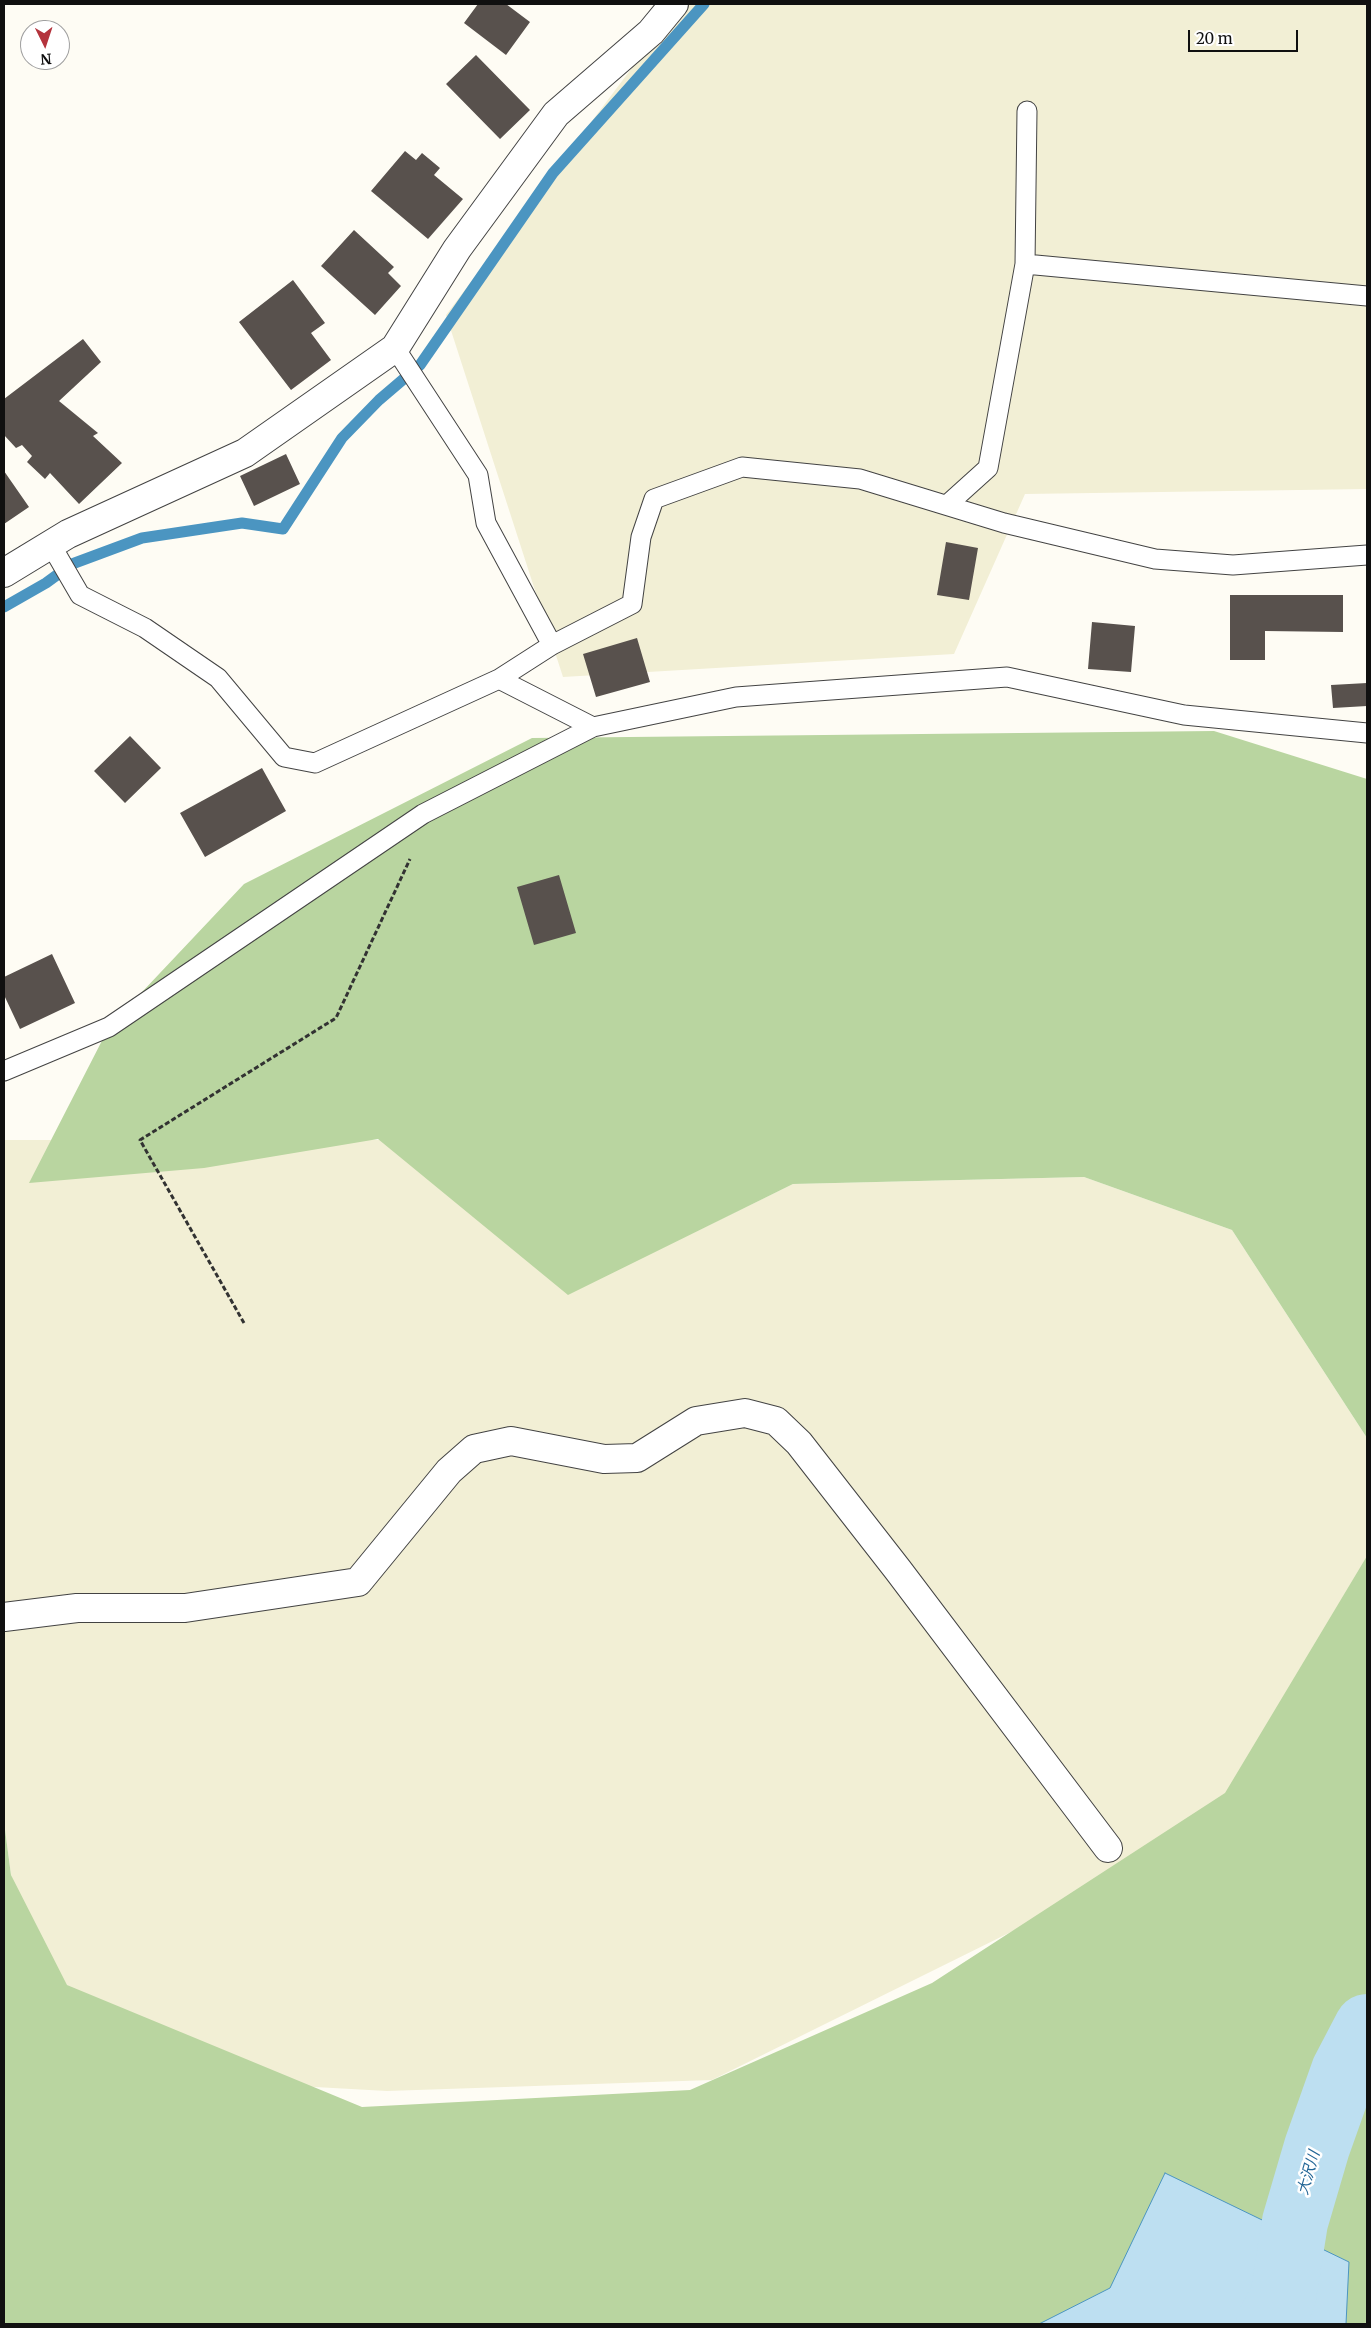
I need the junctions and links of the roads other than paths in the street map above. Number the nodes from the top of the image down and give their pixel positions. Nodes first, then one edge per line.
1 (674, 4) edge
2 (1027, 111) dead end
3 (1025, 264) junction
4 (1367, 296) edge
5 (395, 348) junction
6 (947, 505) junction
7 (51, 544) junction
8 (1367, 554) edge
9 (4, 573) edge
10 (552, 645) junction
11 (499, 679) junction
12 (593, 727) junction
13 (1367, 733) edge
14 (4, 1071) edge
15 (4, 1617) edge
16 (1108, 1848) dead end

1 - 5 street
2 - 3 lane
3 - 4 lane
3 - 6 lane
5 - 7 street
5 - 10 lane
6 - 8 lane
6 - 10 lane
7 - 9 street
7 - 11 lane
10 - 11 lane
11 - 12 lane
12 - 13 lane
12 - 14 lane
15 - 16 street

